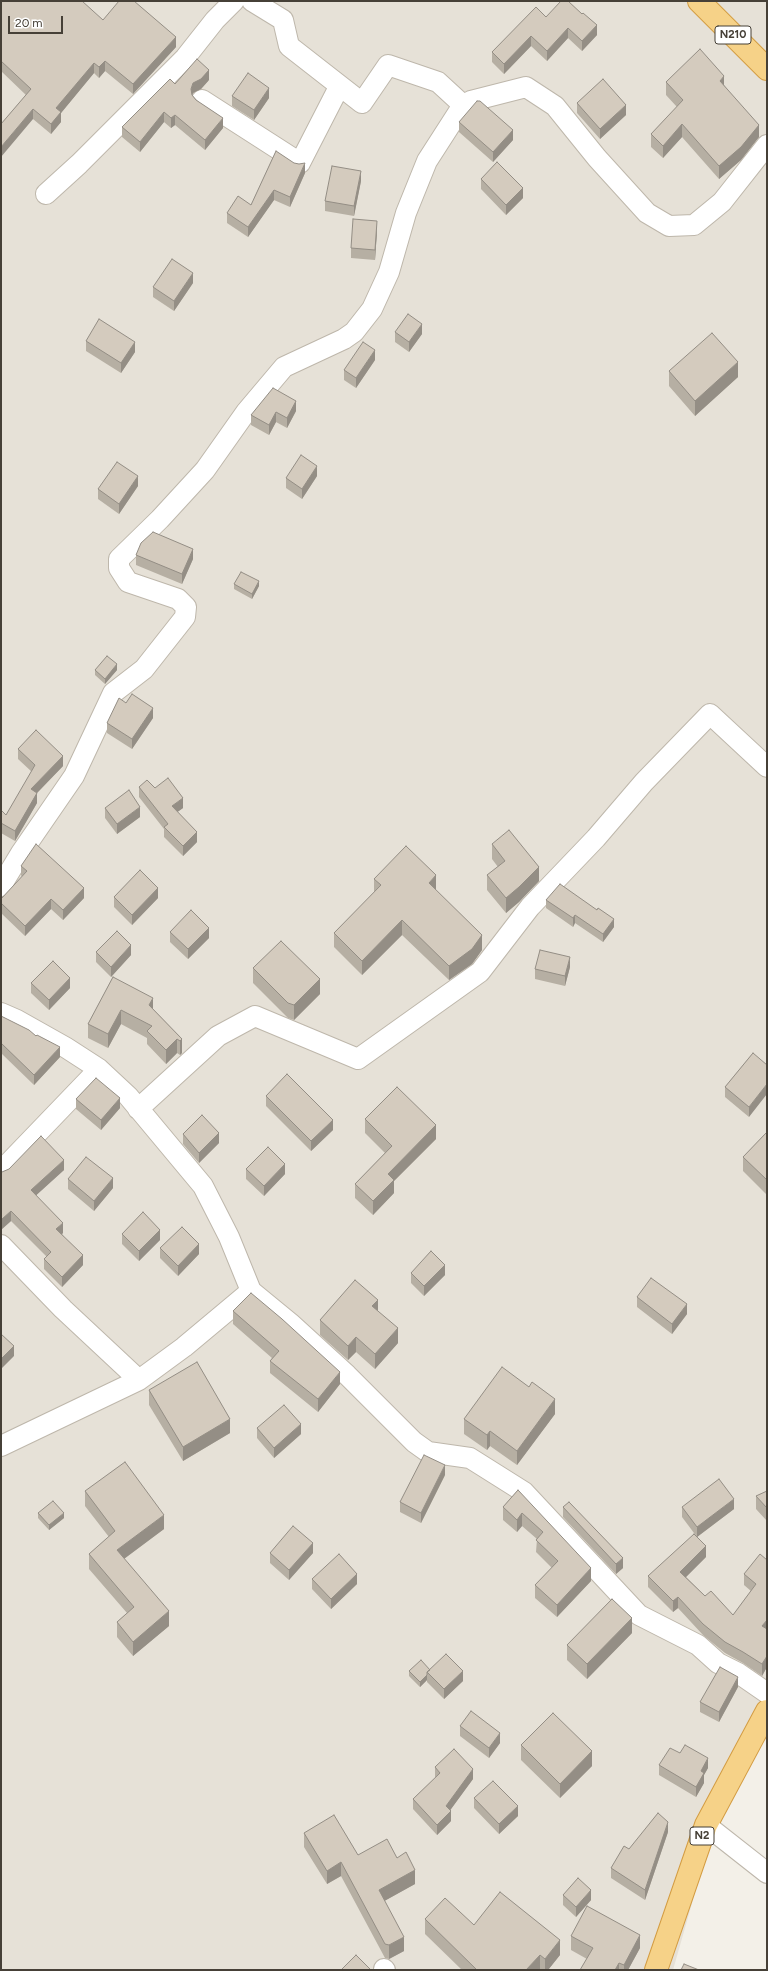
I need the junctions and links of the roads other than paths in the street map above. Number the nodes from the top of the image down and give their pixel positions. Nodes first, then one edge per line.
1 (234, 1) edge
2 (252, 1) edge
3 (699, 1) edge
4 (767, 69) edge
5 (339, 87) junction
6 (202, 100) dead end
7 (463, 105) junction
8 (767, 145) edge
9 (46, 194) dead end
10 (767, 766) edge
11 (1, 886) edge
12 (1, 1014) edge
13 (99, 1069) junction
14 (138, 1108) junction
15 (1, 1171) edge
16 (1, 1245) edge
17 (251, 1291) junction
18 (139, 1380) junction
19 (1, 1446) edge
20 (767, 1694) edge
21 (767, 1711) edge
22 (706, 1825) junction
23 (767, 1873) edge
24 (656, 1970) edge

1 - 9 street
2 - 5 street
3 - 4 highway, N210
5 - 6 street
5 - 7 street
7 - 8 street
7 - 11 street
10 - 14 street
12 - 13 street
13 - 14 street
13 - 15 street
14 - 17 street
16 - 18 street
17 - 18 street
17 - 20 street
18 - 19 street
21 - 22 highway, N2
22 - 23 street
22 - 24 highway, N2

